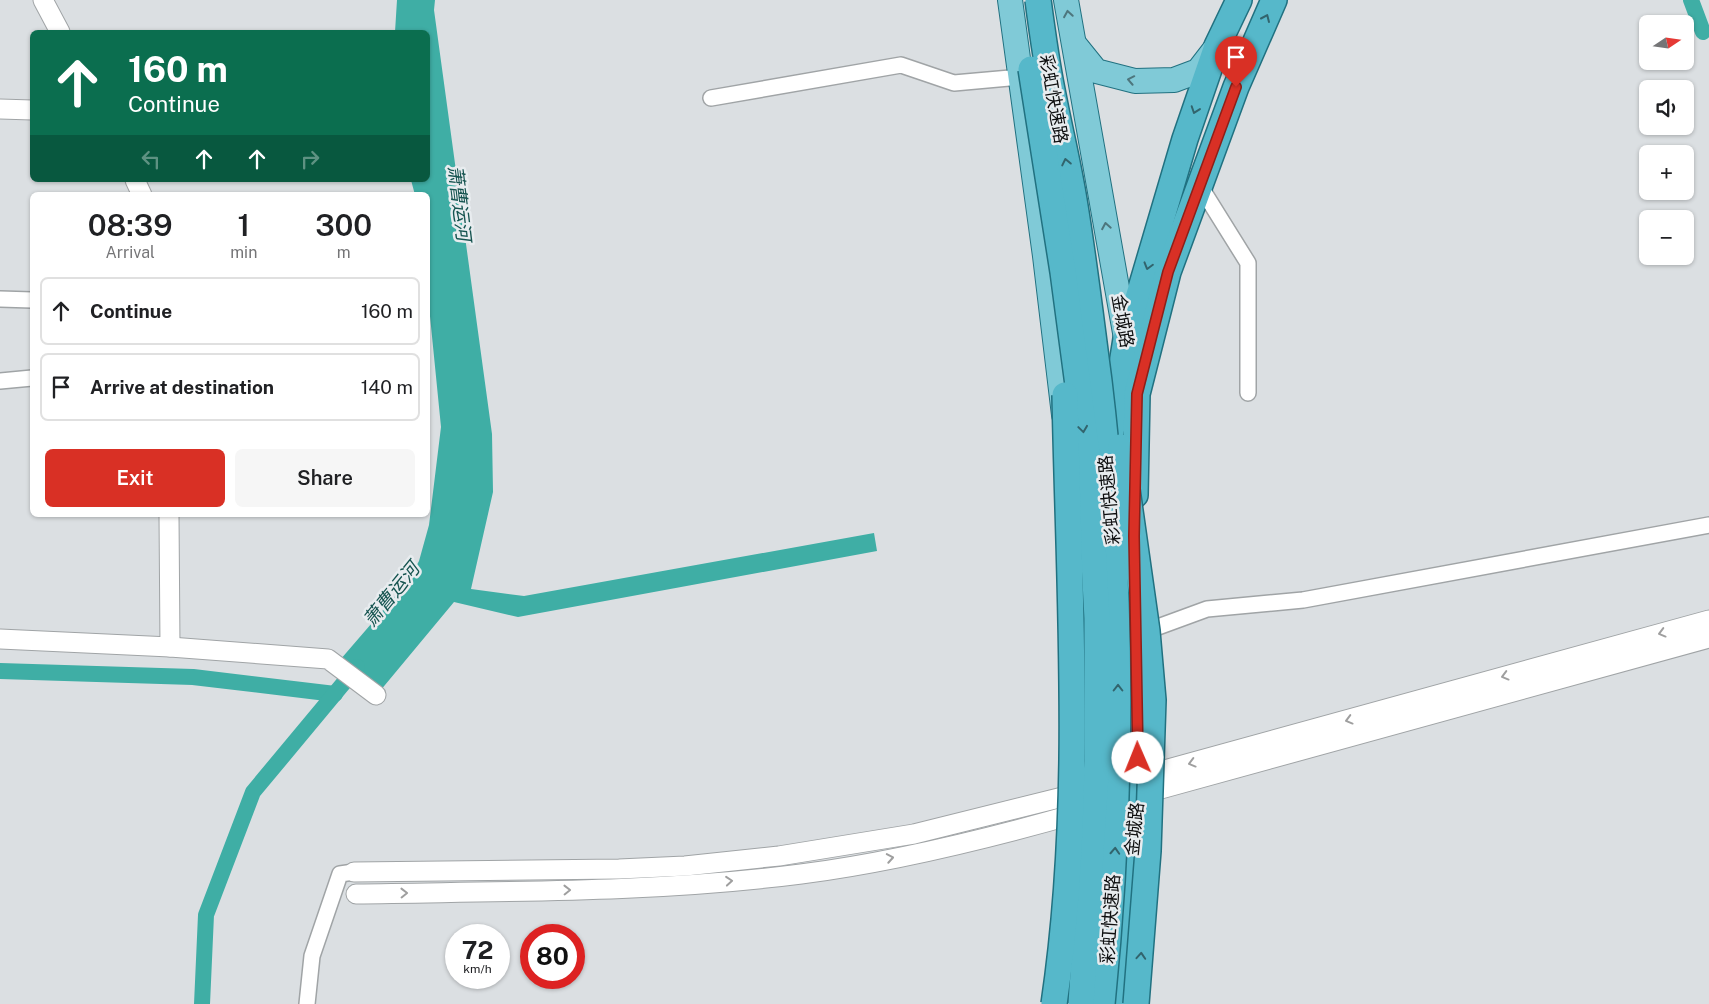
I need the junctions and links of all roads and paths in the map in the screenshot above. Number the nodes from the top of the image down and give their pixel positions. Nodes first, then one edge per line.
1 (43, 0) edge
2 (1010, 0) edge
3 (1020, 0) edge
4 (1038, 0) edge
5 (1066, 0) edge
6 (1239, 0) edge
7 (1274, 0) edge
8 (59, 30) edge
9 (1073, 42) junction
10 (1217, 46) junction
11 (1021, 77) junction
12 (711, 98) dead end
13 (0, 109) edge
14 (30, 110) edge
15 (1200, 186) junction
16 (1074, 198) junction
17 (1063, 272) junction
18 (0, 299) edge
19 (30, 300) edge
20 (1126, 339) junction
21 (30, 378) edge
22 (0, 381) edge
23 (1248, 393) dead end
24 (1137, 394) junction
25 (169, 517) edge
26 (1709, 525) edge
27 (1086, 592) junction
28 (1709, 620) edge
29 (1147, 631) junction
30 (1709, 638) edge
31 (0, 639) edge
32 (170, 647) junction
33 (376, 695) dead end
34 (1138, 787) junction
35 (1082, 802) junction
36 (354, 872) joint
37 (356, 894) joint
38 (307, 1004) edge
39 (317, 1004) edge
40 (1054, 1004) edge
41 (1065, 1004) edge
42 (1081, 1004) edge
43 (1102, 1004) edge
44 (1115, 1004) edge
45 (1136, 1004) edge

1 - 8 street
2 - 11 main road
3 - 17 highway, 彩虹快速路, bridge
16 -> 4 highway, 彩虹快速路, bridge
9 -> 5 main road, 金城路
6 - 10 highway
15 -> 7 highway
10 -> 9 main road
20 -> 9 main road, 金城路
10 -> 20 highway
11 - 12 street
11 - 27 main road
13 - 14 street
15 - 23 street
15 - 24 highway
16 - 29 highway, bridge
43 -> 16 highway, 彩虹快速路, bridge
17 - 40 highway, bridge
17 -> 42 highway, 彩虹快速路, bridge
18 - 19 street
20 - 24 main road, 金城路
20 - 27 highway
21 - 22 street
24 - 34 highway, 金城路
25 - 32 street
26 - 29 street
27 - 35 highway
28 -> 34 street
45 -> 29 highway, bridge
30 - 34 street
31 - 32 street
32 - 33 street
34 - 35 street
34 - 44 highway, 金城路
35 - 36 street
37 -> 35 street
35 - 41 highway
36 - 38 street
37 - 39 street

